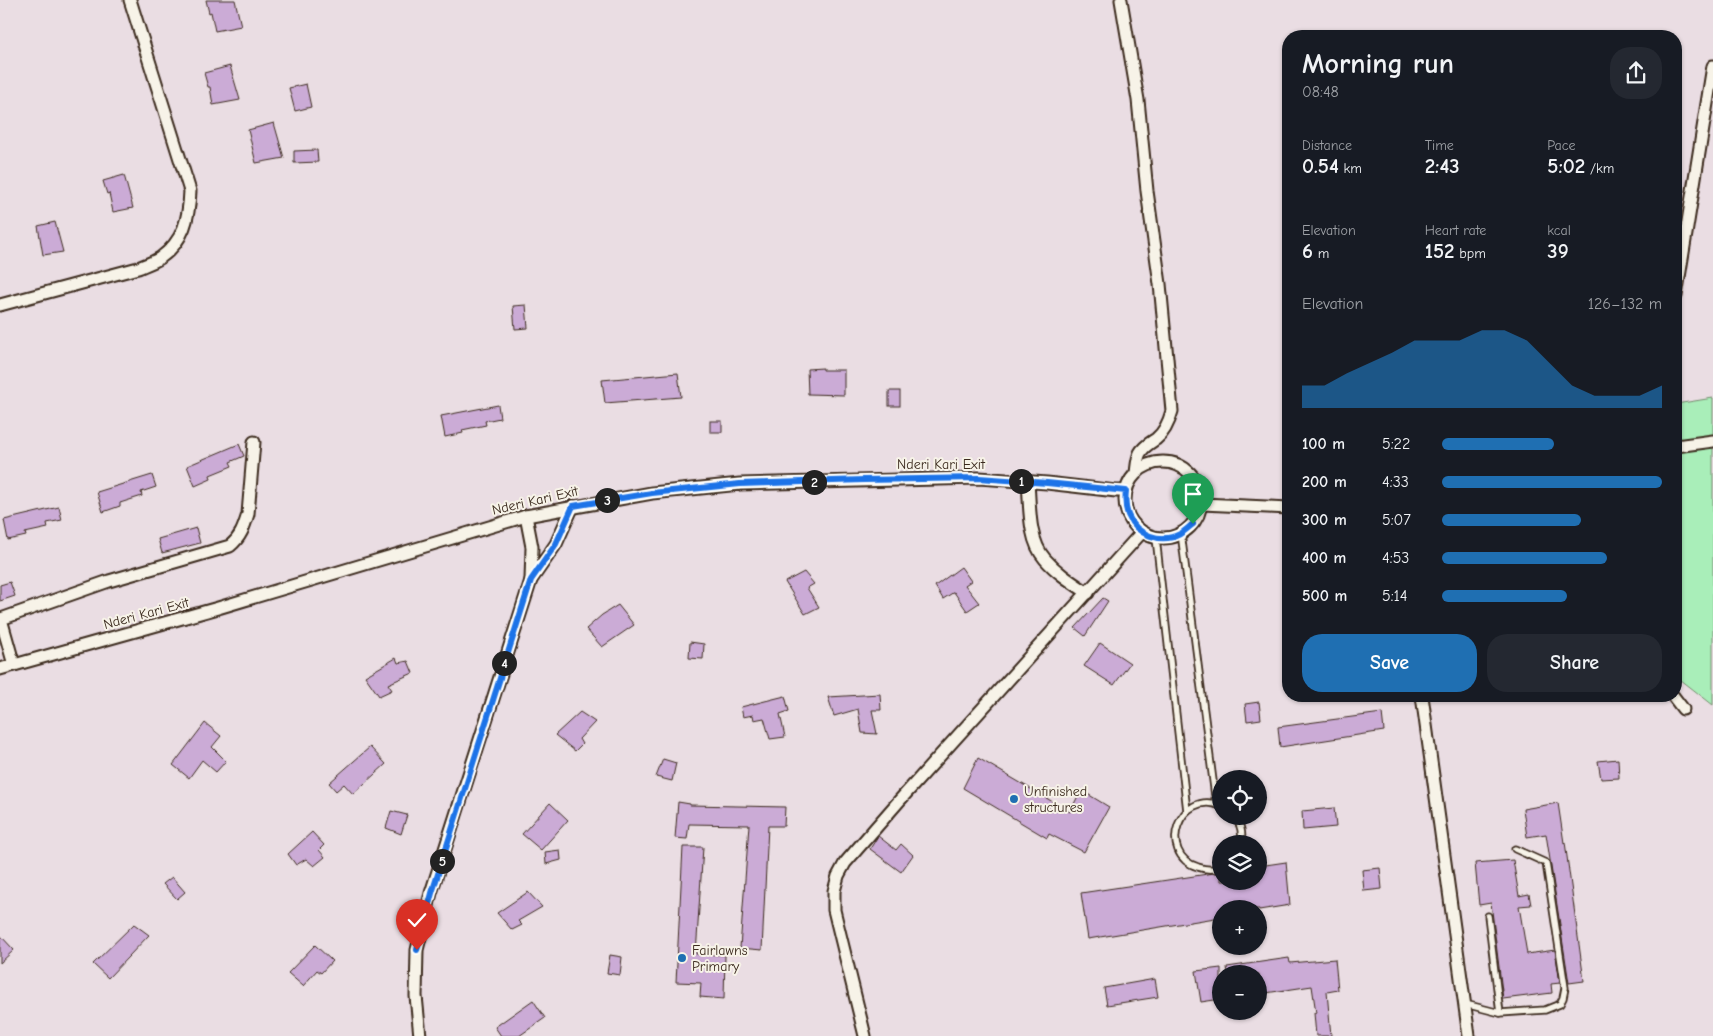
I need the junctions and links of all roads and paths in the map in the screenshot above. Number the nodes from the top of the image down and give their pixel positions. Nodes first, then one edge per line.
1 (130, 0) edge
2 (1121, 0) edge
3 (1713, 66) edge
4 (1682, 259) edge
5 (0, 305) edge
6 (1713, 441) edge
7 (254, 442) dead end
8 (1682, 445) edge
9 (1136, 473) junction
10 (1028, 481) junction
11 (1126, 491) junction
12 (1202, 504) junction
13 (573, 506) junction
14 (1282, 508) edge
15 (526, 516) junction
16 (1142, 532) junction
17 (1181, 533) junction
18 (1156, 538) junction
19 (531, 580) junction
20 (1088, 593) junction
21 (0, 619) edge
22 (14, 665) junction
23 (0, 669) edge
24 (1423, 702) edge
25 (1678, 702) edge
26 (1683, 709) dead end
27 (1214, 770) edge
28 (1212, 804) edge
29 (1186, 812) junction
30 (1515, 848) dead end
31 (1212, 868) edge
32 (1488, 916) dead end
33 (1465, 1004) junction
34 (1500, 1013) junction
35 (420, 1036) edge
36 (865, 1036) edge
37 (1469, 1036) edge

1 - 5 street
2 - 9 street
3 - 4 street
6 - 8 street
7 - 21 street
9 - 11 street
9 - 12 street
10 - 11 street, Nderi Kari Exit
10 - 13 street, Nderi Kari Exit
10 - 20 street
11 - 16 street
12 - 14 street
12 - 17 street
13 - 15 street, Nderi Kari Exit
13 - 19 street
15 - 19 street
15 - 22 street, Nderi Kari Exit
16 - 18 street
16 - 20 street
17 - 18 street
17 - 27 lane
18 - 29 lane
19 - 35 street
20 - 36 street
21 - 22 street
22 - 23 street, Nderi Kari Exit
24 - 33 street
25 - 26 street
28 - 29 lane
29 - 31 lane
30 - 34 lane
32 - 34 lane
33 - 34 lane
33 - 37 street

